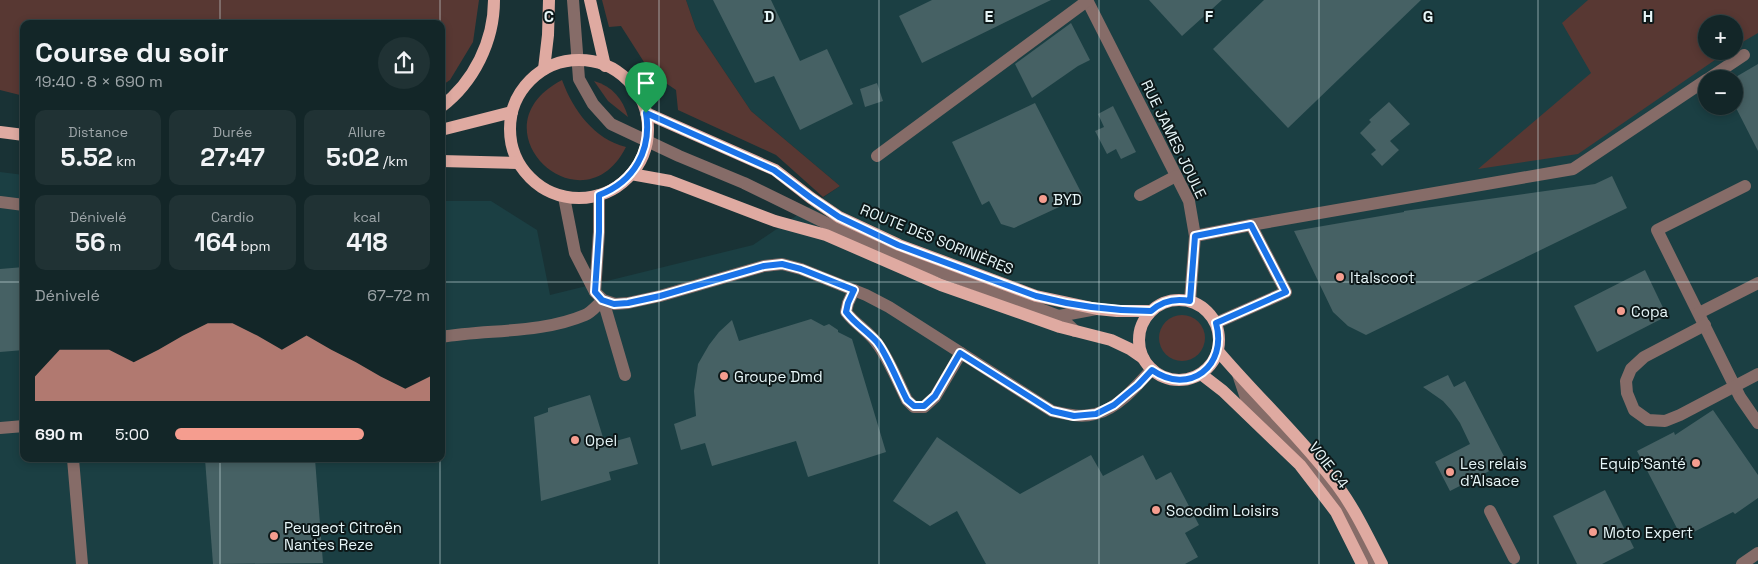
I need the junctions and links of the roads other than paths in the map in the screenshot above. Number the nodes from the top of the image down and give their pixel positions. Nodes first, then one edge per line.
1 (494, 0) edge
2 (549, 0) edge
3 (572, 0) edge
4 (590, 0) edge
5 (1087, 1) edge
6 (1744, 55) dead end
7 (577, 60) junction
8 (605, 66) junction
9 (544, 69) junction
10 (1721, 70) edge
11 (1698, 85) edge
12 (445, 103) edge
13 (512, 112) junction
14 (646, 113) junction
15 (445, 129) edge
16 (0, 132) edge
17 (20, 134) edge
18 (647, 141) junction
19 (877, 156) dead end
20 (445, 161) edge
21 (518, 163) junction
22 (631, 174) junction
23 (1176, 176) junction
24 (1745, 186) dead end
25 (599, 195) junction
26 (1140, 195) dead end
27 (564, 196) junction
28 (0, 202) edge
29 (20, 204) edge
30 (1251, 225) junction
31 (1195, 236) junction
32 (1758, 283) edge
33 (854, 290) junction
34 (599, 296) junction
35 (1190, 301) junction
36 (1097, 309) junction
37 (1151, 311) junction
38 (1699, 313) junction
39 (1059, 316) junction
40 (1216, 323) junction
41 (1705, 325) junction
42 (1074, 331) junction
43 (445, 336) edge
44 (1218, 351) junction
45 (960, 353) junction
46 (1143, 358) junction
47 (1152, 370) junction
48 (1200, 374) junction
49 (1238, 374) junction
50 (1758, 374) edge
51 (625, 375) dead end
52 (1735, 386) junction
53 (1222, 391) junction
54 (1246, 398) junction
55 (1758, 423) edge
56 (20, 426) edge
57 (0, 428) edge
58 (73, 462) edge
59 (1490, 511) dead end
60 (1758, 553) edge
61 (1514, 558) dead end
62 (82, 564) edge
63 (1362, 564) edge
64 (1371, 564) edge
65 (1382, 564) edge
66 (1742, 564) edge

1 - 12 main road
2 - 9 main road
3 - 7 street
4 - 8 main road
5 - 19 street, RUE JAMES JOULE
5 - 23 street, RUE JAMES JOULE
6 - 10 street
7 - 8 main road
7 - 9 main road
7 - 18 street
8 - 14 main road
9 - 13 main road
11 - 30 street
13 - 15 main road
13 - 21 main road
14 - 18 main road
14 - 36 main road, ROUTE DES SORINIÈRES
16 - 17 main road
18 - 22 main road
18 - 39 street
20 - 21 main road
21 - 27 main road
22 - 25 main road
22 - 42 main road
23 - 26 street
23 - 31 street, RUE JAMES JOULE
24 - 38 street
25 - 27 main road
25 - 34 street
27 - 34 street
28 - 29 street
30 - 31 street
30 - 40 street
31 - 35 street, RUE JAMES JOULE
32 - 38 street
33 - 34 street
33 - 45 street
33 - 45 street
34 - 43 street
34 - 51 street
35 - 37 main road, ROUTE DES SORINIÈRES
35 - 40 main road
36 - 37 main road, ROUTE DES SORINIÈRES
36 - 39 street
37 - 46 main road
38 - 41 street
39 - 42 street
40 - 44 main road
41 - 52 street
41 - 52 street
42 - 46 main road
44 - 48 main road
44 - 49 main road
45 - 47 street
46 - 47 main road
47 - 48 main road
48 - 53 main road
49 - 54 street, VOIE C4
49 - 65 main road
50 - 52 street
52 - 55 street
53 - 54 street, VOIE C4
53 - 63 main road
54 - 64 street, VOIE C4
56 - 57 street
58 - 62 street
59 - 61 street
60 - 66 street

